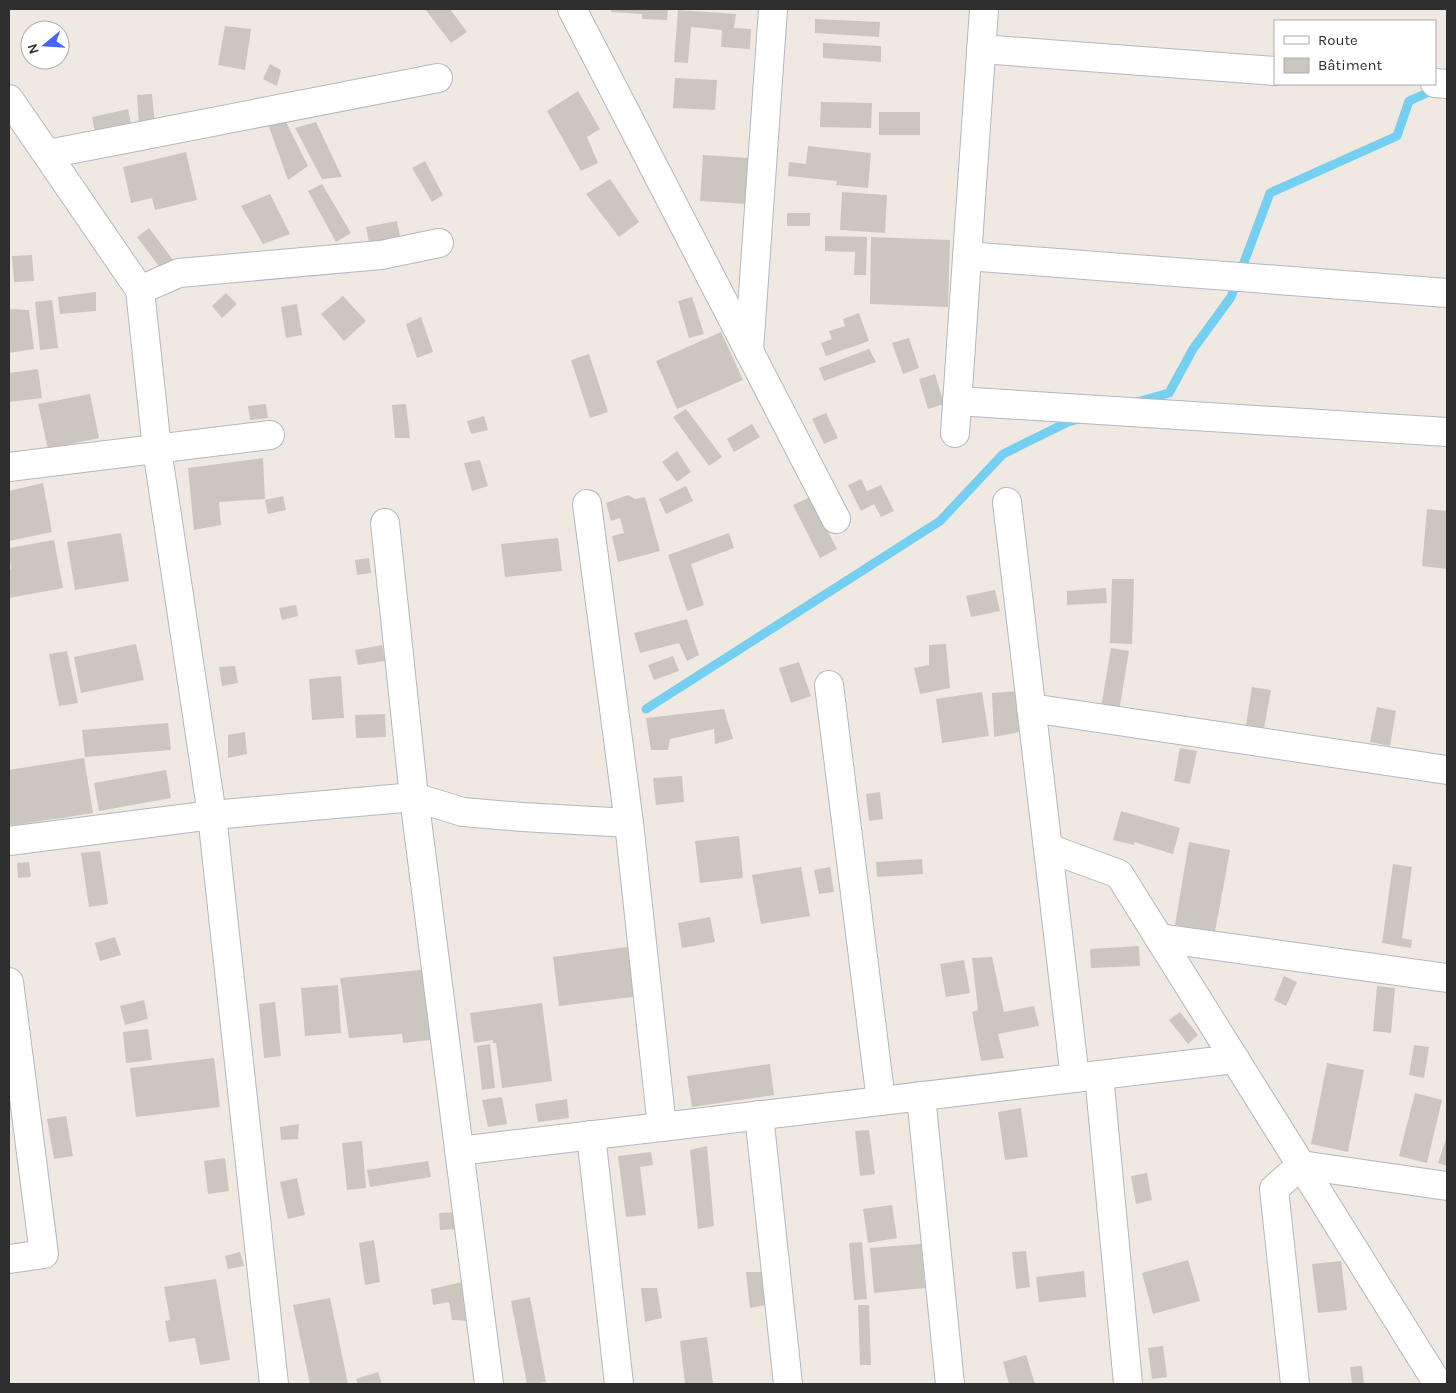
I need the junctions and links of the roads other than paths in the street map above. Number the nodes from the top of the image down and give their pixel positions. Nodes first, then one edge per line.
1 (572, 9) edge
2 (773, 9) edge
3 (984, 9) edge
4 (981, 50) junction
5 (1274, 71) edge
6 (438, 78) dead end
7 (9, 99) edge
8 (48, 154) junction
9 (439, 243) dead end
10 (966, 256) junction
11 (140, 290) junction
12 (1447, 293) edge
13 (749, 351) junction
14 (957, 401) junction
15 (1447, 432) edge
16 (954, 433) dead end
17 (270, 435) dead end
18 (157, 449) junction
19 (9, 467) edge
20 (1007, 502) dead end
21 (587, 504) dead end
22 (836, 519) dead end
23 (385, 523) dead end
24 (829, 685) dead end
25 (1031, 708) junction
26 (1447, 770) edge
27 (414, 797) junction
28 (212, 815) junction
29 (629, 823) junction
30 (9, 841) edge
31 (1048, 848) junction
32 (1159, 938) junction
33 (1447, 978) edge
34 (9, 982) edge
35 (1235, 1058) junction
36 (1087, 1076) junction
37 (922, 1096) junction
38 (881, 1101) junction
39 (760, 1115) junction
40 (662, 1127) junction
41 (591, 1135) junction
42 (459, 1151) junction
43 (1301, 1164) junction
44 (1447, 1186) edge
45 (9, 1259) edge
46 (274, 1384) edge
47 (489, 1384) edge
48 (619, 1384) edge
49 (788, 1384) edge
50 (950, 1384) edge
51 (1128, 1384) edge
52 (1295, 1384) edge
53 (1438, 1384) edge

1 - 13 street
2 - 13 street
3 - 4 street
4 - 5 street
4 - 10 street
6 - 8 street
7 - 8 street
8 - 11 street
9 - 11 street
10 - 12 street
10 - 14 street
11 - 18 street
13 - 22 street
14 - 15 street
14 - 16 street
17 - 18 street
18 - 19 street
18 - 28 street
20 - 25 street
21 - 29 street
23 - 27 street
24 - 38 street
25 - 26 street
25 - 31 street
27 - 28 street
27 - 29 street
27 - 42 street
28 - 30 street
28 - 46 street
29 - 40 street
31 - 32 street
31 - 36 street
32 - 33 street
32 - 35 street
34 - 45 street
35 - 36 street
35 - 43 street
36 - 37 street
36 - 51 street
37 - 38 street
37 - 50 street
38 - 39 street
39 - 40 street
39 - 49 street
40 - 41 street
41 - 42 street
41 - 48 street
42 - 47 street
43 - 44 street
43 - 52 street
43 - 53 street

